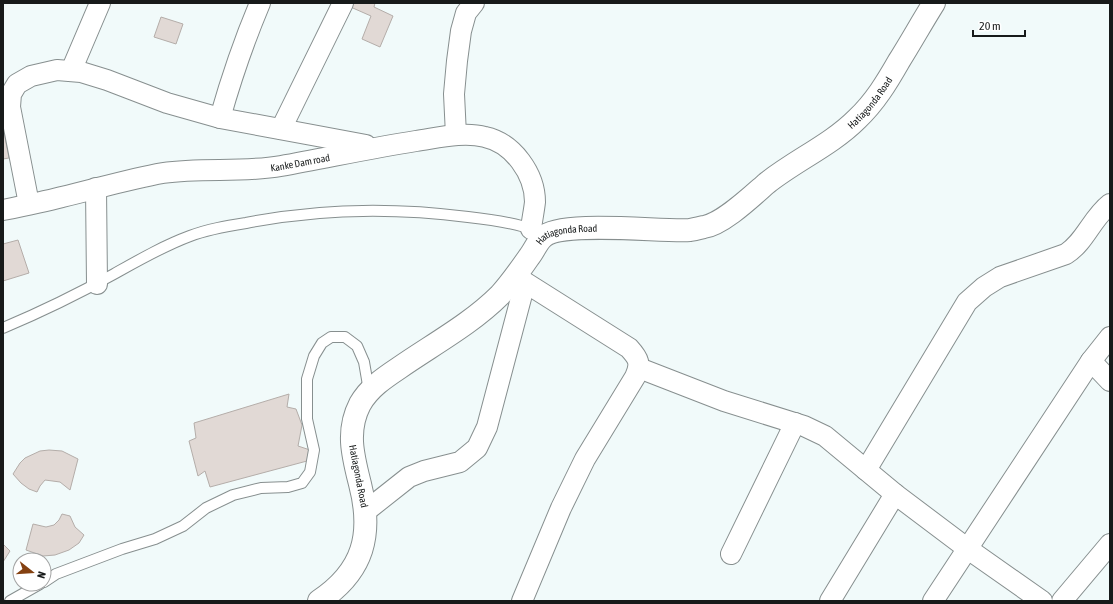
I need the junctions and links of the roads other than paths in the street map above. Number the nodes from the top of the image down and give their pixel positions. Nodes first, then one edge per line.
1 (100, 3) edge
2 (260, 3) edge
3 (343, 3) edge
4 (934, 3) edge
5 (470, 5) edge
6 (70, 71) junction
7 (220, 118) junction
8 (281, 129) junction
9 (456, 135) junction
10 (378, 147) junction
11 (96, 188) junction
12 (29, 204) junction
13 (1110, 204) edge
14 (3, 210) edge
15 (537, 232) junction
16 (520, 280) junction
17 (97, 284) junction
18 (3, 328) edge
19 (1110, 337) edge
20 (1090, 361) junction
21 (639, 368) junction
22 (1110, 382) edge
23 (369, 391) junction
24 (795, 423) junction
25 (866, 470) junction
26 (895, 494) junction
27 (366, 511) junction
28 (1110, 544) edge
29 (968, 549) junction
30 (731, 554) dead end
31 (52, 577) edge
32 (26, 592) edge
33 (10, 601) edge
34 (319, 601) edge
35 (522, 601) edge
36 (830, 601) edge
37 (933, 601) edge
38 (1042, 601) edge
39 (1062, 601) edge

1 - 6 street
2 - 7 street
3 - 8 street
4 - 15 street, Hatiagonda Road
5 - 9 street
6 - 7 street
6 - 12 street
7 - 8 street
8 - 10 street
9 - 10 street, Kanke Dam road
9 - 15 street, Kanke Dam road
10 - 11 street, Kanke Dam road
11 - 12 street, Kanke Dam road
11 - 17 street
12 - 14 street, Kanke Dam road
13 - 25 street
15 - 16 street, Hatiagonda Road
15 - 17 lane
16 - 21 street
16 - 23 street, Hatiagonda Road
16 - 27 street
17 - 18 lane
19 - 20 street
20 - 22 street
20 - 29 street
21 - 24 street
21 - 35 street
23 - 27 street, Hatiagonda Road
23 - 31 lane
24 - 25 street
24 - 30 street
25 - 26 street
26 - 29 street
26 - 36 street
27 - 34 street, Hatiagonda Road
28 - 39 street
29 - 37 street
29 - 38 street
32 - 33 lane

